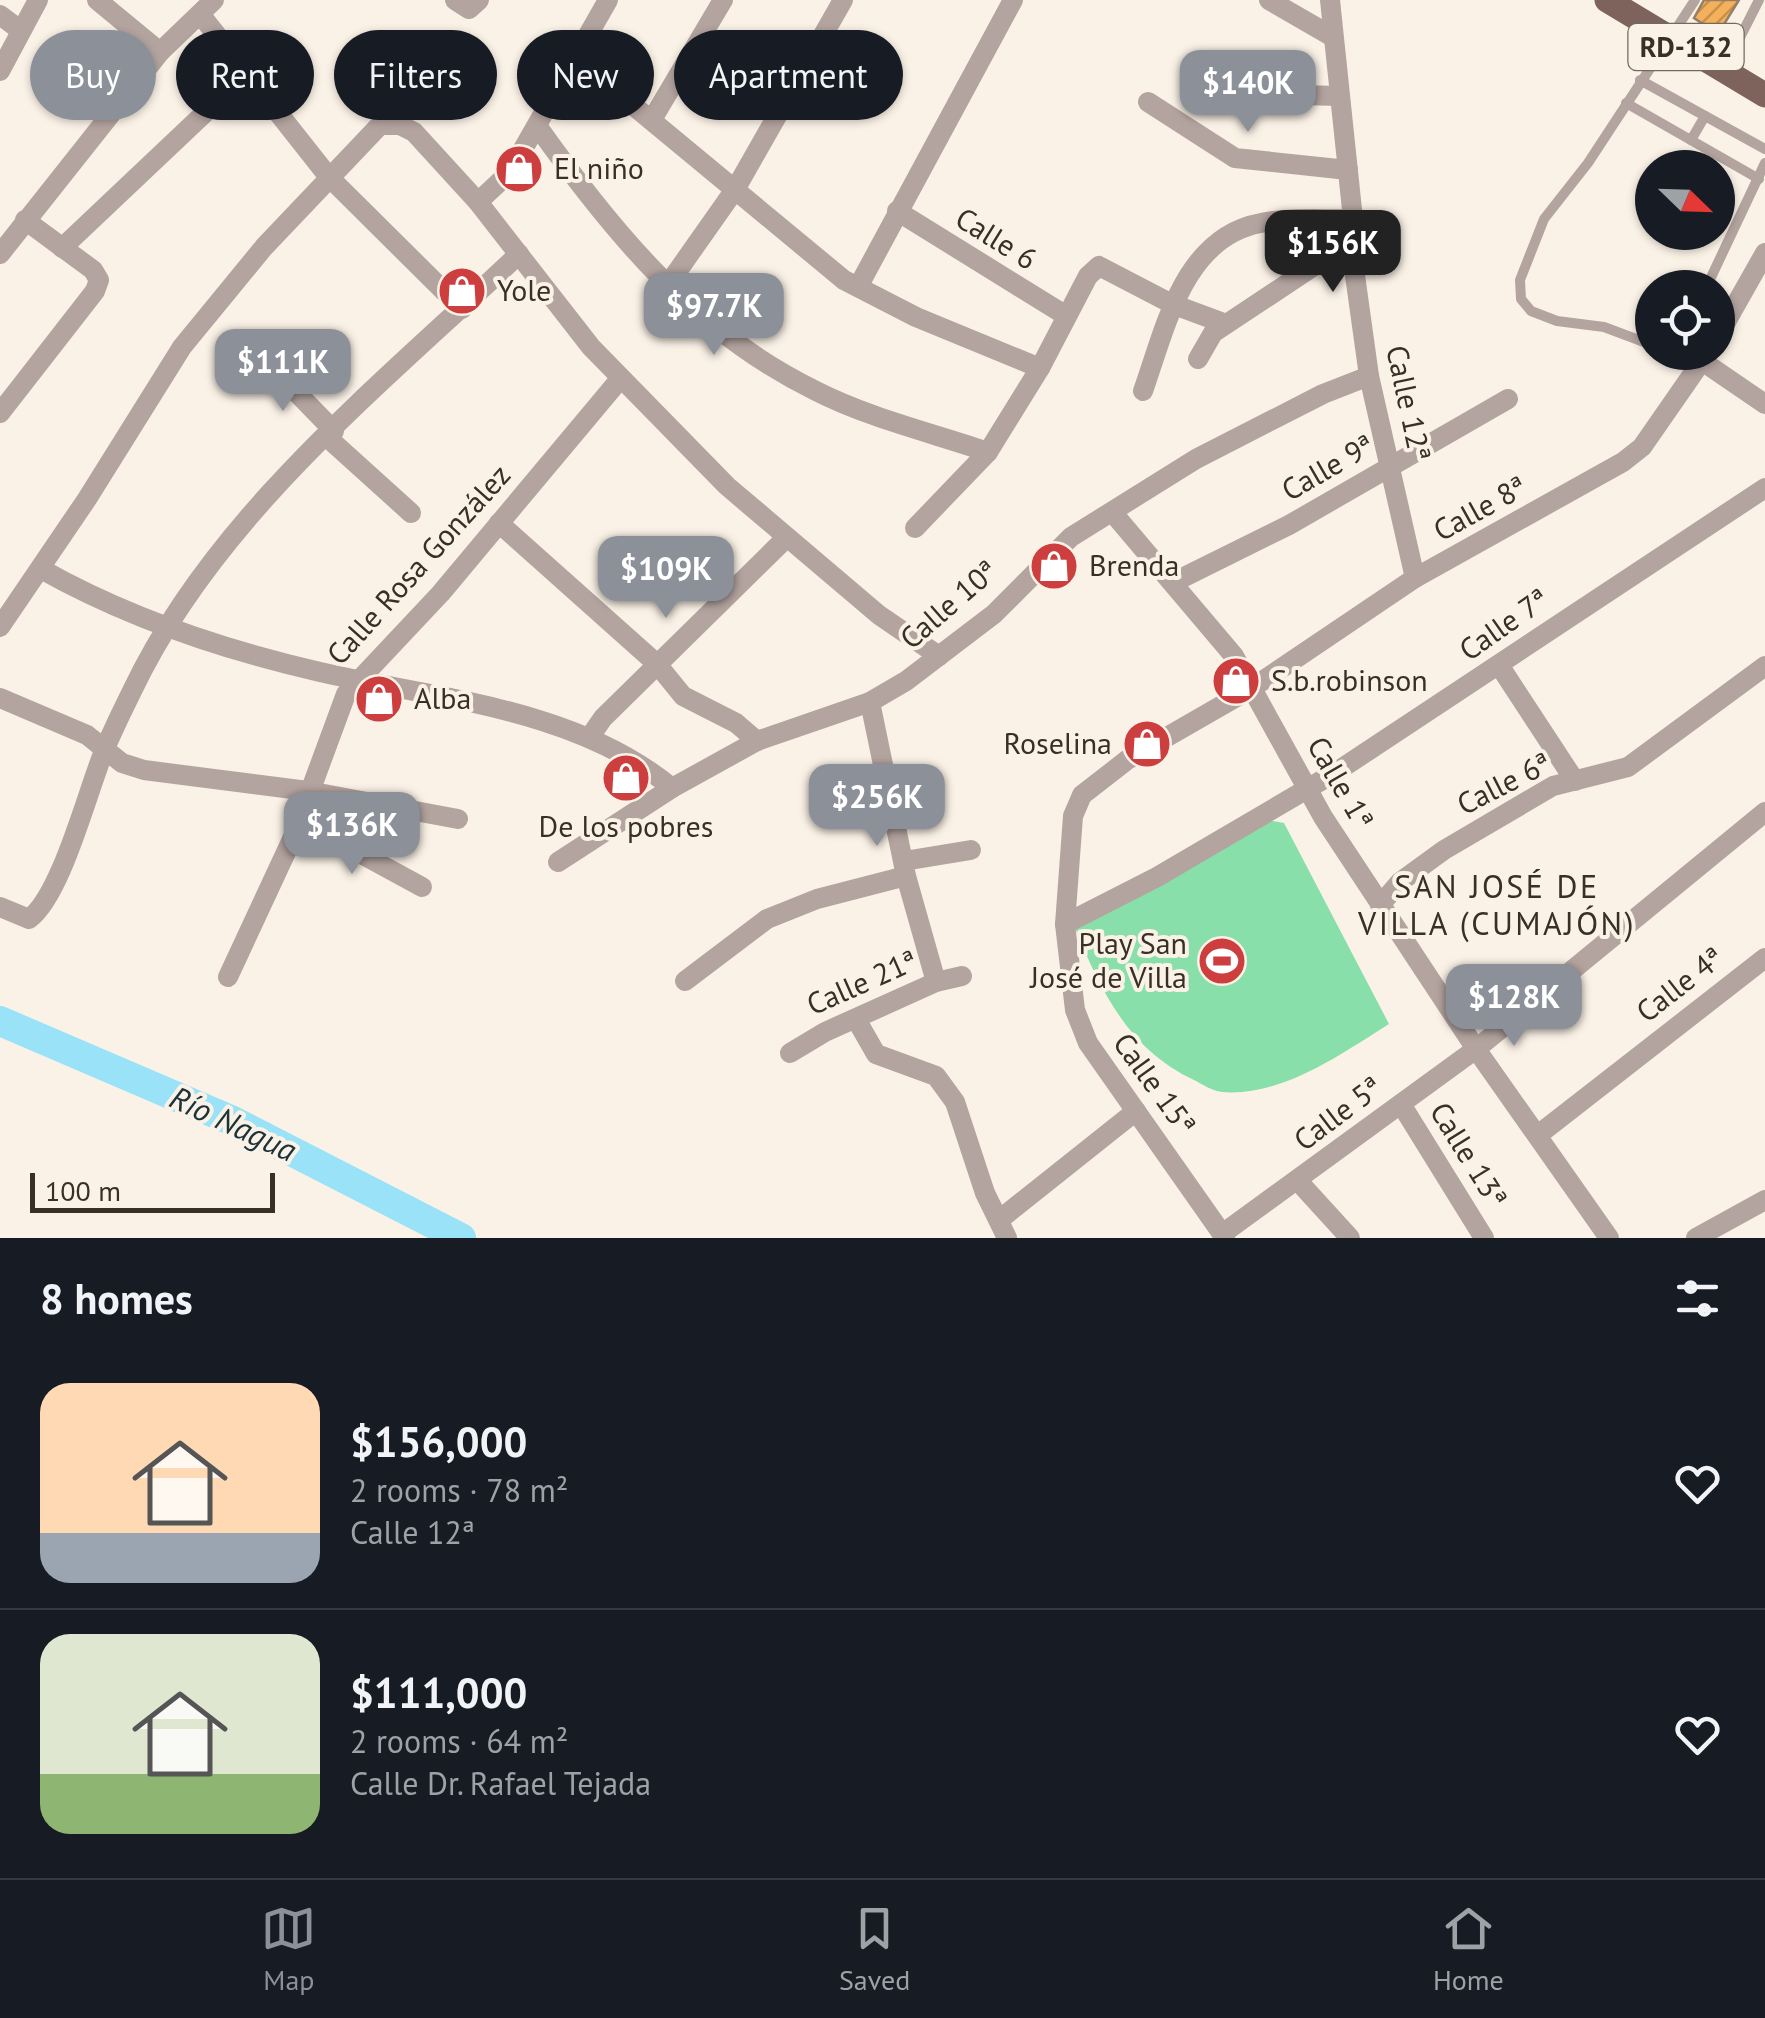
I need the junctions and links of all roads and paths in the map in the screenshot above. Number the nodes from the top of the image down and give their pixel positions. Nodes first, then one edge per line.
1 (38, 0) edge
2 (97, 0) edge
3 (455, 0) edge
4 (479, 0) edge
5 (608, 0) edge
6 (723, 0) edge
7 (843, 0) edge
8 (1013, 0) edge
9 (1269, 0) edge
10 (1330, 0) edge
11 (1695, 0) edge
12 (1759, 0) edge
13 (1614, 2) edge
14 (207, 7) edge
15 (0, 15) edge
16 (20, 30) junction
17 (221, 30) edge
18 (592, 30) edge
19 (1333, 37) junction
20 (1670, 38) junction
21 (160, 52) junction
22 (1193, 65) dead end
23 (0, 70) edge
24 (1724, 70) junction
25 (1640, 80) junction
26 (1765, 95) edge
27 (1339, 96) junction
28 (1148, 102) dead end
29 (1626, 103) junction
30 (1705, 116) junction
31 (654, 118) joint
32 (197, 120) edge
33 (284, 120) edge
34 (542, 120) edge
35 (538, 127) junction
36 (1691, 140) junction
37 (1765, 149) edge
38 (1765, 164) edge
39 (1348, 170) junction
40 (328, 176) junction
41 (1759, 179) junction
42 (736, 188) junction
43 (478, 202) junction
44 (897, 211) junction
45 (25, 220) junction
46 (1353, 230) junction
47 (62, 248) junction
48 (1765, 253) edge
49 (0, 254) edge
50 (519, 254) junction
51 (1715, 270) edge
52 (667, 286) junction
53 (858, 287) junction
54 (1172, 304) junction
55 (1735, 306) edge
56 (462, 309) junction
57 (1066, 315) junction
58 (1226, 324) junction
59 (1635, 338) edge
60 (1198, 358) dead end
61 (267, 362) dead end
62 (1040, 368) junction
63 (1696, 370) edge
64 (1722, 370) edge
65 (1370, 376) junction
66 (620, 379) junction
67 (1143, 391) dead end
68 (1508, 398) dead end
69 (1765, 404) edge
70 (0, 413) edge
71 (331, 434) junction
72 (988, 452) junction
73 (1389, 468) junction
74 (1765, 488) edge
75 (1114, 512) junction
76 (411, 513) dead end
77 (500, 523) junction
78 (915, 528) dead end
79 (785, 539) junction
80 (42, 570) junction
81 (1416, 578) junction
82 (1174, 582) junction
83 (165, 626) junction
84 (0, 627) edge
85 (940, 656) junction
86 (657, 664) junction
87 (1500, 665) junction
88 (1765, 666) edge
89 (356, 680) junction
90 (1252, 688) junction
91 (870, 702) junction
92 (2, 705) edge
93 (589, 738) junction
94 (756, 741) junction
95 (105, 747) junction
96 (1576, 780) junction
97 (1308, 787) junction
98 (672, 788) junction
99 (308, 791) junction
100 (1765, 812) edge
101 (458, 820) dead end
102 (294, 836) junction
103 (972, 850) dead end
104 (558, 862) dead end
105 (905, 868) junction
106 (422, 887) dead end
107 (1380, 905) junction
108 (0, 907) edge
109 (1065, 924) junction
110 (1765, 958) edge
111 (962, 976) dead end
112 (228, 978) dead end
113 (685, 981) dead end
114 (936, 982) junction
115 (856, 1020) junction
116 (1476, 1049) junction
117 (790, 1052) dead end
118 (1401, 1104) junction
119 (1136, 1111) junction
120 (1538, 1135) junction
121 (1298, 1181) junction
122 (1765, 1200) edge
123 (1003, 1229) edge
124 (1224, 1236) edge
125 (1350, 1238) edge
126 (1484, 1238) edge
127 (1609, 1238) edge
128 (1696, 1238) edge

1 - 16 street
2 - 21 street
3 - 4 street
5 - 18 street
6 - 31 street
7 - 42 street
8 - 44 street
9 - 19 street
10 - 19 street, Calle 12ª
11 - 20 lane
12 - 24 lane
13 - 20 main road, RD-132
14 - 17 street
14 - 21 street
15 - 16 street
16 - 23 street
19 - 27 street, Calle 12ª
20 - 24 main road, RD-132
20 - 25 lane
21 - 45 street
22 - 27 street
24 - 26 main road, RD-132
25 - 29 lane
25 - 30 lane
27 - 39 street, Calle 12ª
28 - 39 street
29 - 36 lane
29 - 59 lane
30 - 36 lane
30 - 37 lane
31 - 42 street
32 - 47 street
33 - 40 street
34 - 35 street
35 - 43 street
35 - 52 street
36 - 41 lane
38 - 41 lane
39 - 46 street, Calle 12ª
40 - 43 street
40 - 56 street
40 - 80 street
41 - 51 lane
42 - 52 street
42 - 53 street
43 - 50 street
44 - 53 street
44 - 57 street, Calle 6
45 - 47 street
45 - 49 street
46 - 54 street
46 - 58 street
46 - 65 street, Calle 12ª
47 - 70 street
48 - 55 street
50 - 56 street
50 - 66 street
52 - 72 street
53 - 62 street
54 - 57 street
54 - 58 street
54 - 67 street
56 - 71 street
57 - 62 street
58 - 60 street
61 - 71 street
62 - 72 street
63 - 81 street, Calle 8ª
64 - 69 street
65 - 73 street, Calle 12ª
65 - 75 street, Calle 10ª
66 - 77 street, Calle Rosa González
66 - 79 street
68 - 73 street, Calle 9ª
71 - 76 street
71 - 83 street
72 - 78 street
73 - 81 street, Calle 12ª
73 - 82 street, Calle 9ª
74 - 87 street, Calle 7ª
75 - 82 street, Calle 1ª
75 - 85 street, Calle 10ª
77 - 86 street
77 - 89 street, Calle Rosa González
79 - 85 street
79 - 86 street
80 - 83 street
80 - 84 street
81 - 90 street, Calle 8ª
82 - 90 street, Calle 1ª
83 - 89 street
83 - 95 street
85 - 91 street, Calle 10ª
86 - 93 street
86 - 94 street
87 - 96 street
87 - 97 street, Calle 7ª
88 - 96 street, Calle 6ª
89 - 93 street
89 - 99 street, Calle Rosa González
90 - 97 street, Calle 1ª
90 - 109 street, Calle 15ª
91 - 94 street, Calle 10ª
91 - 105 street
92 - 95 street
93 - 98 street
94 - 98 street, Calle 10ª
95 - 99 street
95 - 108 street
96 - 107 street, Calle 6ª
97 - 107 street, Calle 1ª
97 - 109 street, Calle 7ª
98 - 104 street, Calle 10ª
99 - 101 street
99 - 102 street, Calle Rosa González
100 - 116 street, Calle 5ª
102 - 106 street
102 - 112 street, Calle Rosa González
103 - 105 street
105 - 113 street
105 - 114 street
107 - 116 street, Calle 1ª
109 - 119 street, Calle 15ª
110 - 120 street, Calle 4ª
111 - 114 street, Calle 21ª
114 - 115 street, Calle 21ª
115 - 117 street, Calle 21ª
115 - 123 street
116 - 118 street, Calle 5ª
116 - 120 street, Calle 1ª
118 - 121 street, Calle 5ª
118 - 126 street, Calle 13ª
119 - 123 street
119 - 124 street, Calle 15ª
120 - 127 street, Calle 1ª
121 - 124 street, Calle 5ª
121 - 125 street
122 - 128 street

